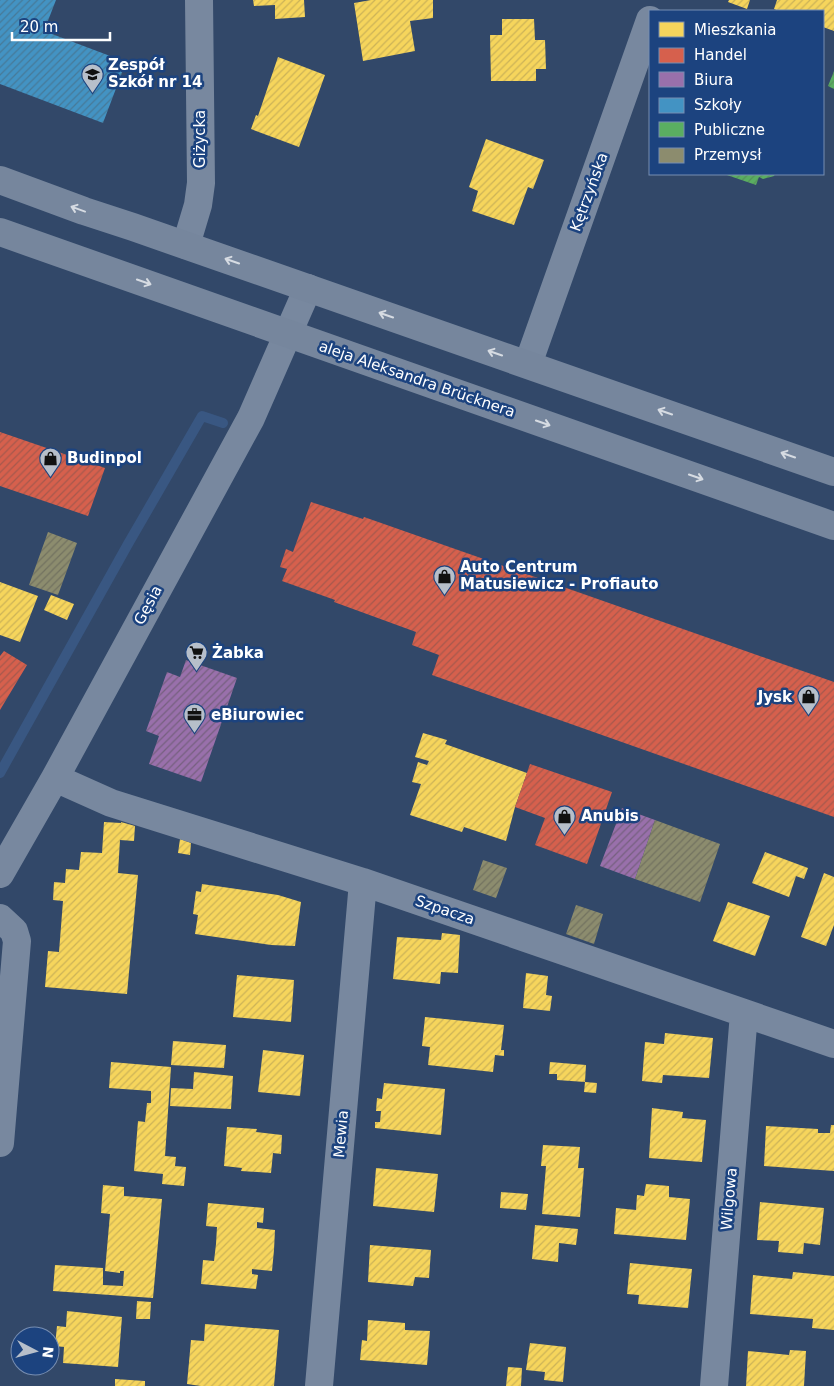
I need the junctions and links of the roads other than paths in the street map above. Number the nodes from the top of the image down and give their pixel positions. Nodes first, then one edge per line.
1 (199, 0) edge
2 (649, 23) edge
3 (0, 180) edge
4 (0, 232) edge
5 (186, 245) junction
6 (308, 288) junction
7 (289, 334) junction
8 (528, 364) junction
9 (834, 472) edge
10 (834, 526) edge
11 (55, 778) junction
12 (0, 874) edge
13 (363, 882) junction
14 (0, 918) edge
15 (744, 1012) junction
16 (834, 1044) edge
17 (0, 1143) edge
18 (319, 1386) edge
19 (714, 1386) edge

1 - 5 street, Giżycka
2 - 8 street, Kętrzyńska
5 -> 3 main road
4 -> 7 main road, aleja Aleksandra Brücknera
6 -> 5 main road
6 - 7 street, Gęsia
8 -> 6 main road
7 -> 10 main road, aleja Aleksandra Brücknera
7 - 11 street, Gęsia
9 -> 8 main road
11 - 12 street, Gęsia
11 - 13 street, Szpacza
13 - 15 street, Szpacza
13 - 18 street, Mewia
14 - 17 street
15 - 16 street, Szpacza
15 - 19 street, Wilgowa

